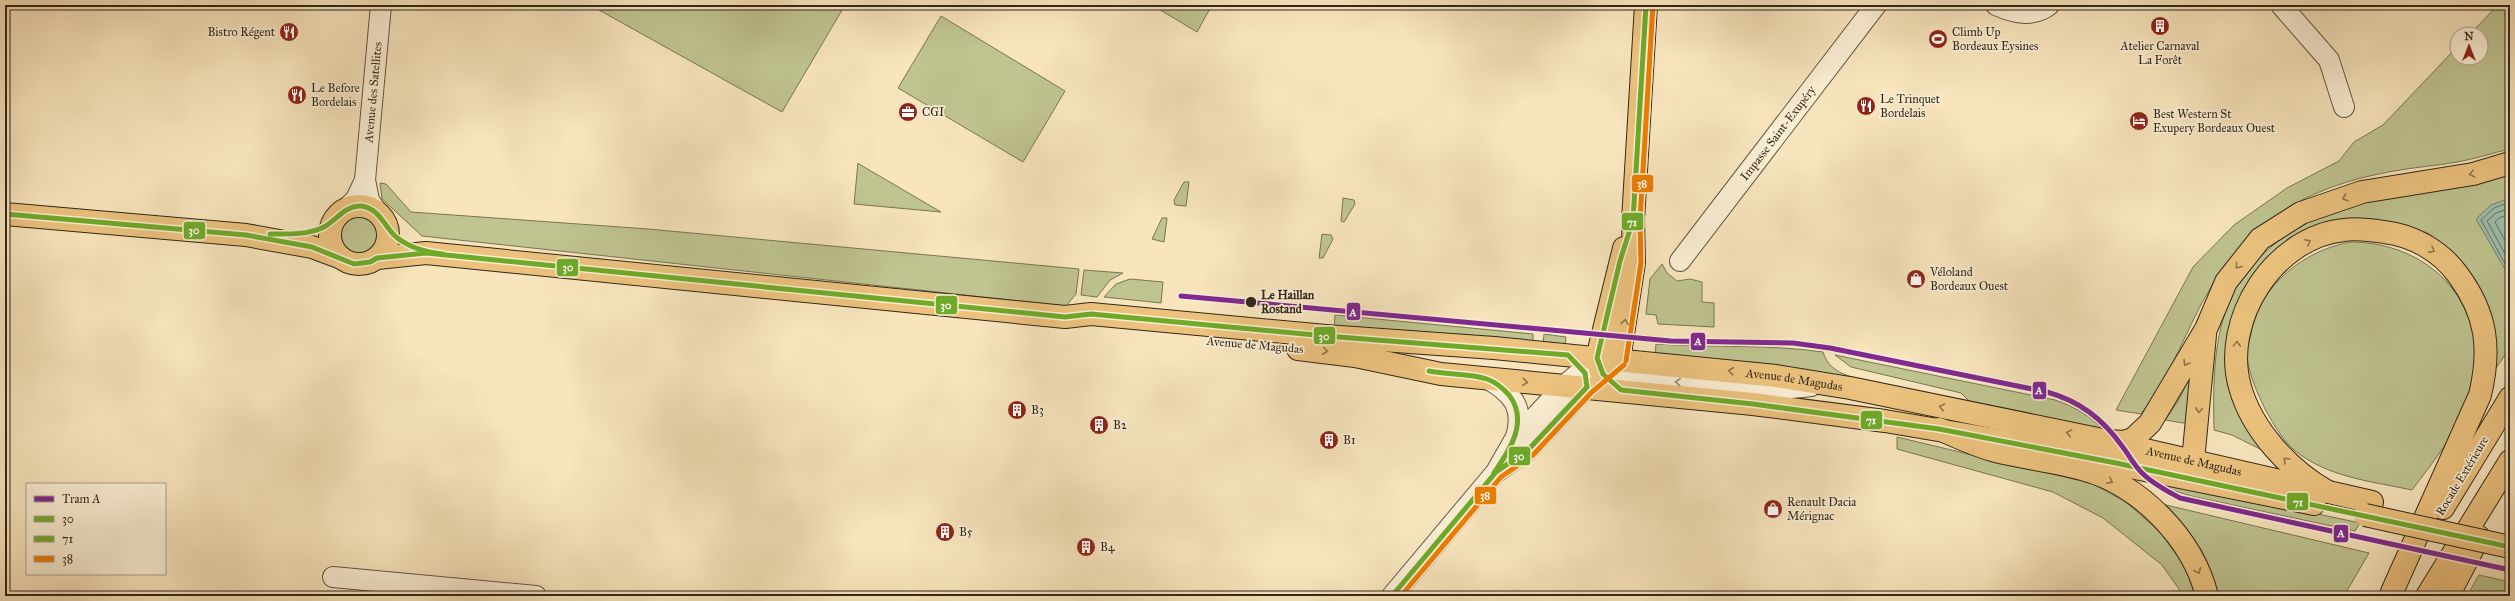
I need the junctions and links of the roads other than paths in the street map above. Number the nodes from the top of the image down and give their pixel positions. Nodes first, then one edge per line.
1 (381, 5) edge
2 (1646, 5) edge
3 (1876, 5) edge
4 (1996, 5) edge
5 (2049, 5) edge
6 (2280, 5) edge
7 (2344, 107) dead end
8 (2510, 163) edge
9 (365, 180) junction
10 (5, 214) edge
11 (340, 215) junction
12 (382, 220) junction
13 (1633, 220) junction
14 (246, 235) junction
15 (426, 253) junction
16 (339, 257) junction
17 (377, 258) junction
18 (1680, 261) dead end
19 (1065, 317) junction
20 (2206, 330) junction
21 (1619, 360) junction
22 (1394, 364) junction
23 (1589, 370) junction
24 (1486, 378) junction
25 (1829, 384) junction
26 (1565, 385) junction
27 (2510, 398) edge
28 (1939, 429) junction
29 (1516, 437) junction
30 (2107, 441) junction
31 (2194, 461) junction
32 (2510, 461) edge
33 (1496, 472) junction
34 (2510, 476) edge
35 (2213, 483) junction
36 (2328, 492) junction
37 (2368, 509) junction
38 (2510, 532) edge
39 (2510, 547) edge
40 (333, 577) dead end
41 (2391, 594) edge
42 (536, 596) edge
43 (1392, 596) edge
44 (2207, 596) edge
45 (2427, 596) edge
46 (2448, 596) edge

1 - 9 street, Avenue des Satellites
2 - 13 main road
3 - 18 street, Impasse Saint-Exupéry
4 - 5 street
6 - 7 street
8 -> 20 main road
9 - 11 street, Avenue des Satellites
9 - 12 street, Avenue des Satellites
10 - 14 main road
11 - 12 main road
11 - 14 main road
11 - 16 main road
12 - 15 main road, Avenue de Magudas
12 - 17 main road
21 -> 13 main road
13 - 23 main road
14 - 16 main road
15 - 17 main road, Avenue de Magudas
15 - 19 main road, Avenue de Magudas
16 - 17 main road
19 -> 22 main road, Avenue de Magudas
19 - 23 main road, Avenue de Magudas
20 -> 30 main road
20 -> 31 main road
21 - 23 main road, Avenue de Magudas
25 -> 21 main road, Avenue de Magudas
22 - 23 main road
22 - 24 main road, Avenue de Magudas
25 -> 23 street
23 - 26 main road, Avenue de Magudas
23 - 28 main road, Avenue de Magudas
23 - 33 street
24 -> 26 main road, Avenue de Magudas
24 - 29 street
30 -> 25 main road, Avenue de Magudas
26 - 29 street
27 - 41 main road, Rocade Extérieure
28 - 35 main road, Avenue de Magudas
28 -> 44 main road
29 - 33 street
30 - 31 main road, Avenue de Magudas
31 - 35 main road
31 - 36 main road, Avenue de Magudas
32 - 45 main road
33 - 43 street
34 - 46 main road
35 - 37 main road, Avenue de Magudas
36 - 37 main road, Avenue de Magudas
36 -> 41 main road
37 - 38 main road, Avenue de Magudas
37 - 39 main road, Avenue de Magudas, bridge
40 - 42 street

